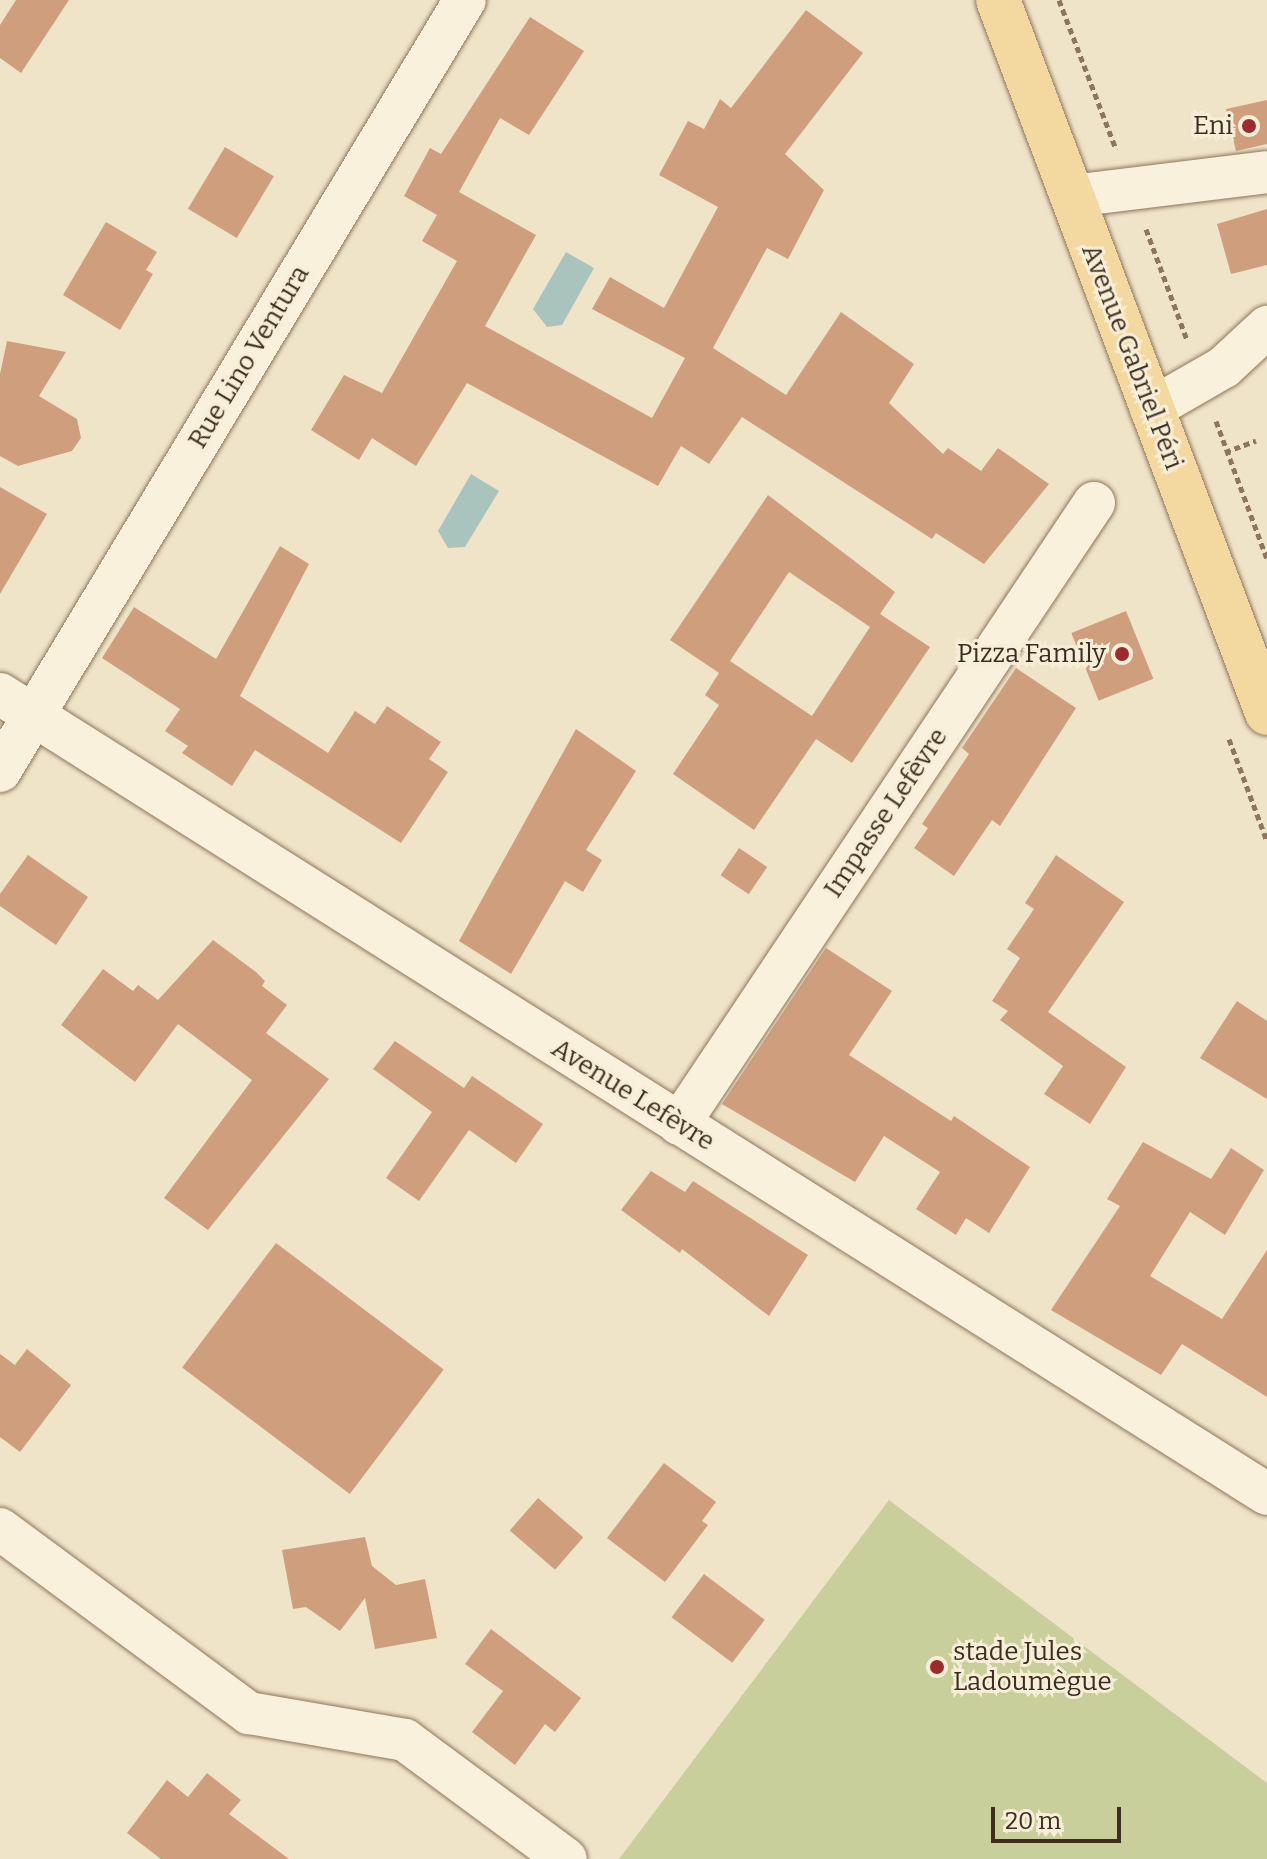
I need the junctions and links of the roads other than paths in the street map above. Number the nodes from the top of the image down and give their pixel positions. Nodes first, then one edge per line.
1 (465, 0) edge
2 (998, 0) edge
3 (1267, 172) edge
4 (1072, 196) junction
5 (1267, 327) edge
6 (1151, 409) junction
7 (1094, 503) dead end
8 (17, 705) edge
9 (1267, 713) edge
10 (0, 771) edge
11 (679, 1124) junction
12 (1267, 1494) edge
13 (0, 1529) edge
14 (566, 1859) edge

1 - 8 street, Rue Lino Ventura
2 - 4 main road, Avenue Gabriel Péri
3 - 4 street
4 - 6 main road, Avenue Gabriel Péri
5 - 6 street
6 - 9 main road, Avenue Gabriel Péri
7 - 11 street, Impasse Lefèvre
8 - 10 street, Rue Lino Ventura
8 - 11 street, Avenue Lefèvre
11 - 12 street, Avenue Lefèvre
13 - 14 street

